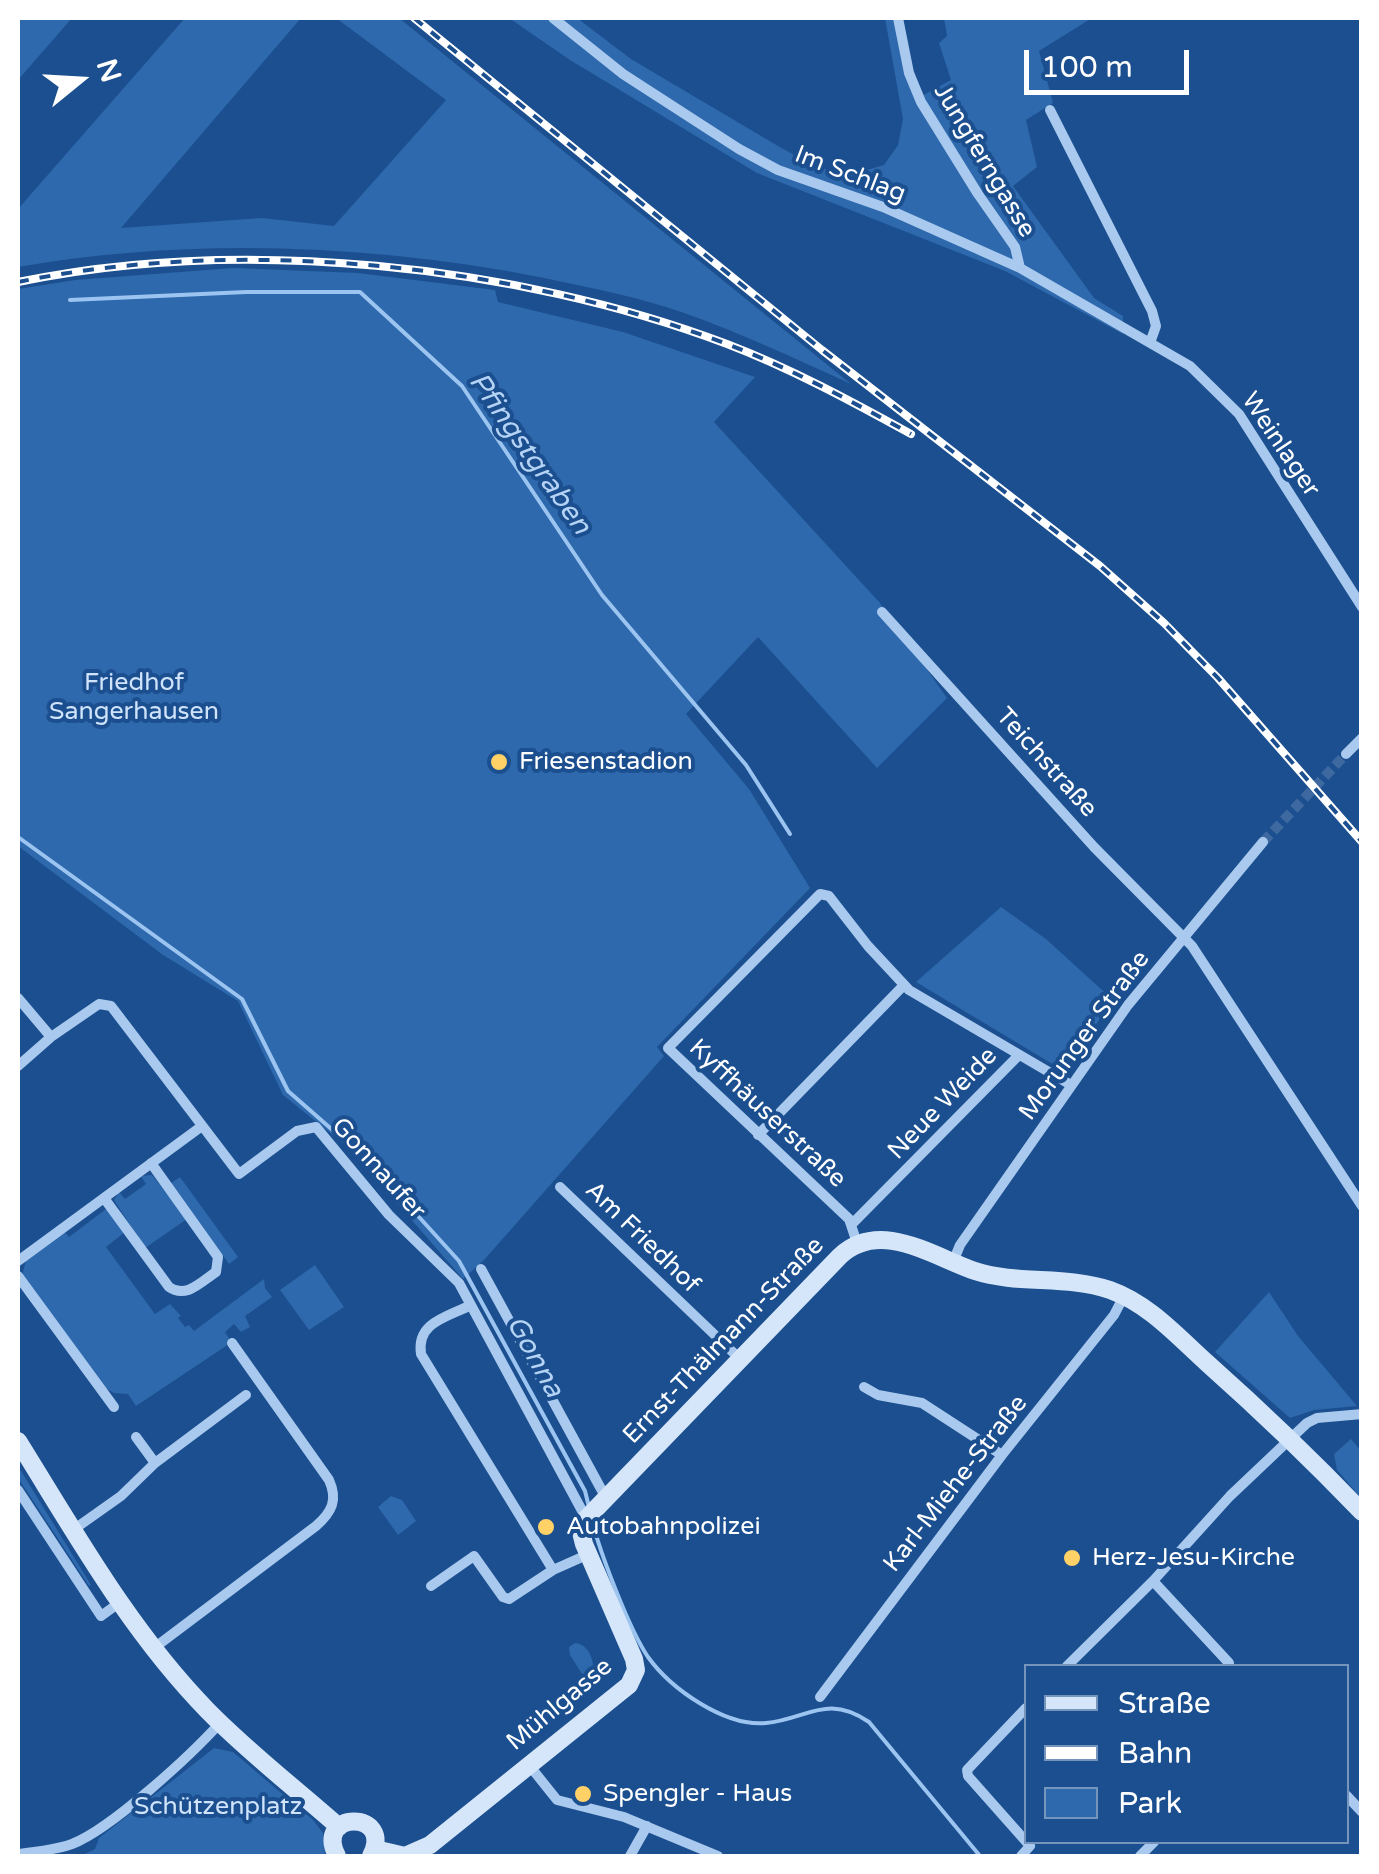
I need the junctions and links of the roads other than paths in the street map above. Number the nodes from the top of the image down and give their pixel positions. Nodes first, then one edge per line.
1 (553, 18) edge
2 (898, 18) edge
3 (1050, 110) dead end
4 (1020, 268) junction
5 (1151, 340) junction
6 (1362, 606) edge
7 (882, 612) dead end
8 (1362, 738) edge
9 (1346, 754) tunnel mouth
10 (1263, 842) tunnel mouth
11 (1184, 936) junction
12 (904, 985) junction
13 (18, 998) edge
14 (52, 1037) junction
15 (1019, 1054) junction
16 (18, 1066) edge
17 (1071, 1085) junction
18 (202, 1126) junction
19 (758, 1135) junction
20 (151, 1163) junction
21 (560, 1188) dead end
22 (104, 1198) junction
23 (1362, 1206) edge
24 (852, 1223) junction
25 (858, 1243) junction
26 (18, 1261) edge
27 (953, 1262) junction
28 (481, 1269) dead end
29 (18, 1276) edge
30 (1124, 1296) junction
31 (471, 1305) junction
32 (232, 1343) dead end
33 (740, 1359) junction
34 (864, 1387) dead end
35 (246, 1395) dead end
36 (114, 1407) dead end
37 (1362, 1414) edge
38 (136, 1437) dead end
39 (1291, 1439) junction
40 (18, 1441) edge
41 (1002, 1456) junction
42 (154, 1464) junction
43 (18, 1492) edge
44 (594, 1510) junction
45 (1362, 1512) edge
46 (74, 1530) junction
47 (589, 1554) junction
48 (552, 1570) junction
49 (1154, 1581) junction
50 (430, 1586) dead end
51 (119, 1602) junction
52 (154, 1648) junction
53 (1069, 1664) edge
54 (1229, 1664) dead end
55 (820, 1697) dead end
56 (1024, 1710) edge
57 (220, 1723) junction
58 (529, 1765) junction
59 (647, 1826) junction
60 (339, 1827) junction
61 (1024, 1839) edge
62 (373, 1853) edge
63 (18, 1854) edge
64 (337, 1856) edge
65 (405, 1856) edge
66 (630, 1856) edge
67 (718, 1856) edge

1 - 4 street, Im Schlag
2 - 4 street, Jungferngasse
3 - 5 street
4 - 5 street, Im Schlag
5 - 6 street, Weinlager
7 - 11 street, Teichstraße
8 - 9 street
10 - 11 street, Morunger Straße
11 - 17 street, Morunger Straße
11 - 23 street, Teichstraße
12 - 15 street
12 - 19 street
12 - 19 street, Kyffhäuserstraße
13 - 14 street
14 - 16 street
14 - 18 street, Gonnaufer
15 - 17 street
15 - 24 street, Neue Weide
17 - 27 street, Morunger Straße
18 - 20 street
18 - 31 street, Gonnaufer
19 - 24 street, Kyffhäuserstraße
20 - 22 street
20 - 22 street
21 - 33 street, Am Friedhof
22 - 26 street
24 - 25 street, Kyffhäuserstraße
25 - 27 street, Ernst-Thälmann-Straße
25 - 33 street, Ernst-Thälmann-Straße
27 - 30 street, Ernst-Thälmann-Straße
28 - 44 street
29 - 36 street
30 - 39 street, Ernst-Thälmann-Straße
30 - 41 street, Karl-Miehe-Straße
31 - 44 street
31 - 48 street
32 - 52 street
33 - 44 street, Ernst-Thälmann-Straße
34 - 41 street
35 - 42 street
37 - 39 street
38 - 42 street
39 - 45 street, Ernst-Thälmann-Straße
39 - 49 street
40 - 46 street
41 - 55 street, Karl-Miehe-Straße
42 - 46 street
43 - 51 street
44 - 47 street, Mühlgasse
46 - 51 street
47 - 48 street
47 - 58 street, Mühlgasse
48 - 50 street
49 - 53 street
49 - 54 street
51 - 52 street
52 - 57 street
56 - 61 street
57 - 60 street
57 - 63 street
58 - 59 street
58 - 65 street, Mühlgasse
59 - 66 street
59 - 67 street
60 - 62 street
60 - 64 street
62 - 65 street, Mühlgasse

